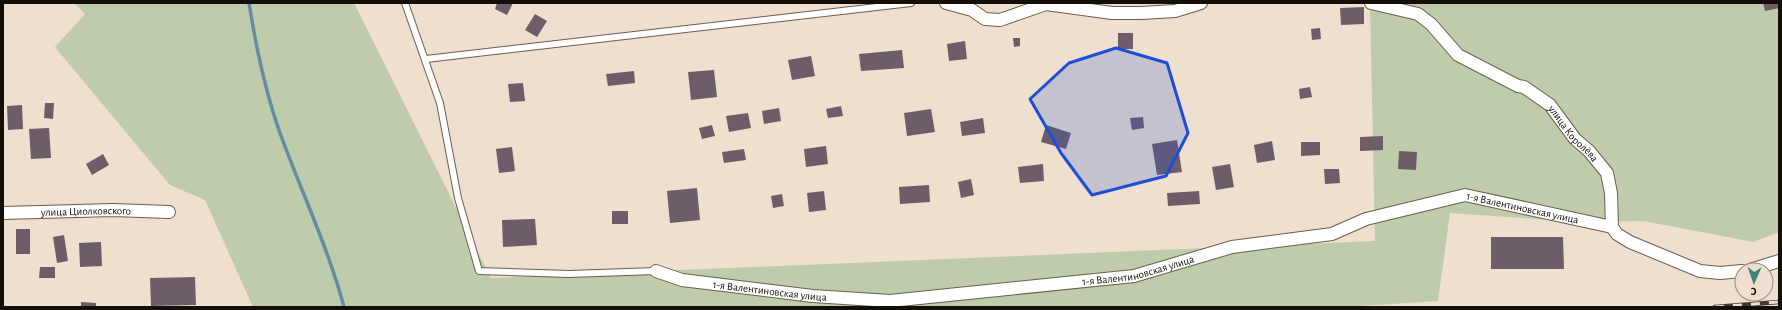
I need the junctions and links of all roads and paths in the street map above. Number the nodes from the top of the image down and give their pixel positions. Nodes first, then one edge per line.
1 (405, 3) edge
2 (911, 3) edge
3 (946, 3) edge
4 (1201, 3) edge
5 (1371, 3) edge
6 (426, 59) junction
7 (169, 212) dead end
8 (3, 213) edge
9 (1612, 227) junction
10 (656, 271) joint
11 (1734, 272) edge

1 - 6 lane
2 - 6 lane
3 - 4 street
5 - 9 street, улица Королёва
6 - 10 lane
7 - 8 street, улица Циолковского
9 - 10 street, 1-я Валентиновская улица
9 - 11 street

